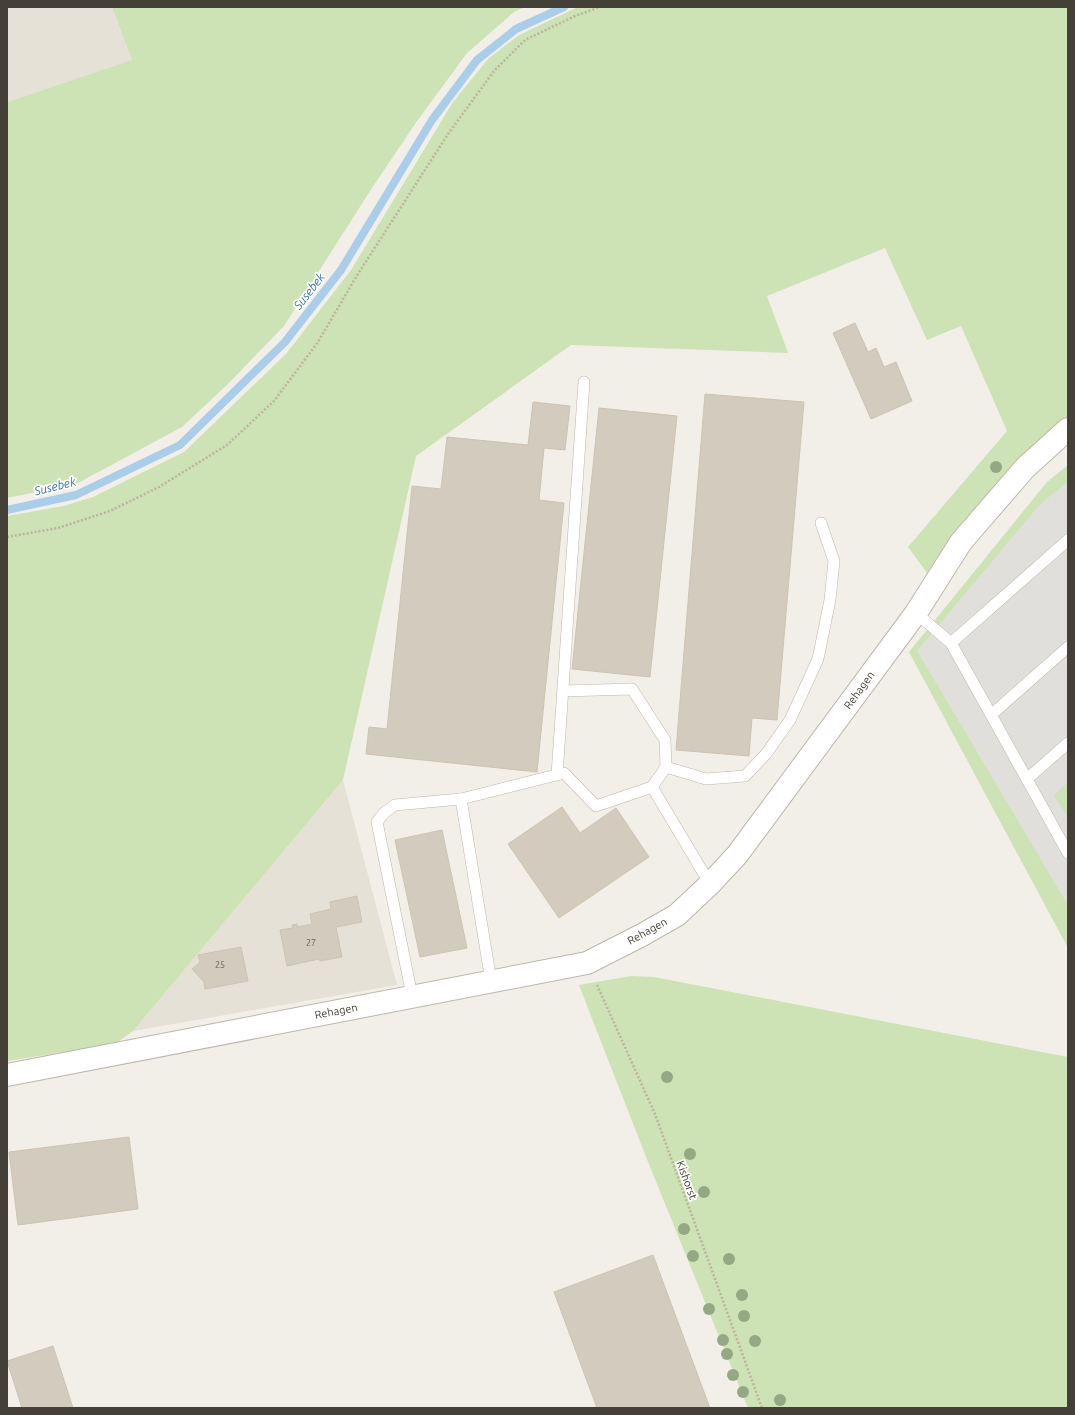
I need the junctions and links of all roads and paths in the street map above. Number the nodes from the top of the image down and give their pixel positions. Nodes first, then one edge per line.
1 (600, 7) edge
2 (584, 382) dead end
3 (1068, 430) edge
4 (821, 523) dead end
5 (7, 537) edge
6 (1068, 540) edge
7 (916, 612) junction
8 (951, 642) junction
9 (1068, 647) edge
10 (563, 690) junction
11 (991, 715) junction
12 (1068, 743) edge
13 (666, 767) junction
14 (557, 775) junction
15 (1027, 779) junction
16 (652, 786) junction
17 (461, 799) junction
18 (1068, 854) edge
19 (710, 884) junction
20 (587, 963) junction
21 (491, 981) junction
22 (412, 996) junction
23 (7, 1075) edge
24 (762, 1408) edge

1 - 5 path
2 - 10 lane
3 - 7 street, Rehagen
4 - 13 lane
6 - 8 lane
7 - 8 lane
7 - 19 street, Rehagen
8 - 11 lane
9 - 11 lane
10 - 13 lane
10 - 14 lane
11 - 15 lane
12 - 15 lane
13 - 16 lane
14 - 16 lane
14 - 17 lane
15 - 18 lane
16 - 19 lane
17 - 21 lane
17 - 22 lane
19 - 20 street, Rehagen
20 - 21 street, Rehagen
20 - 24 path, Kishorst
21 - 22 street, Rehagen
22 - 23 street, Rehagen

